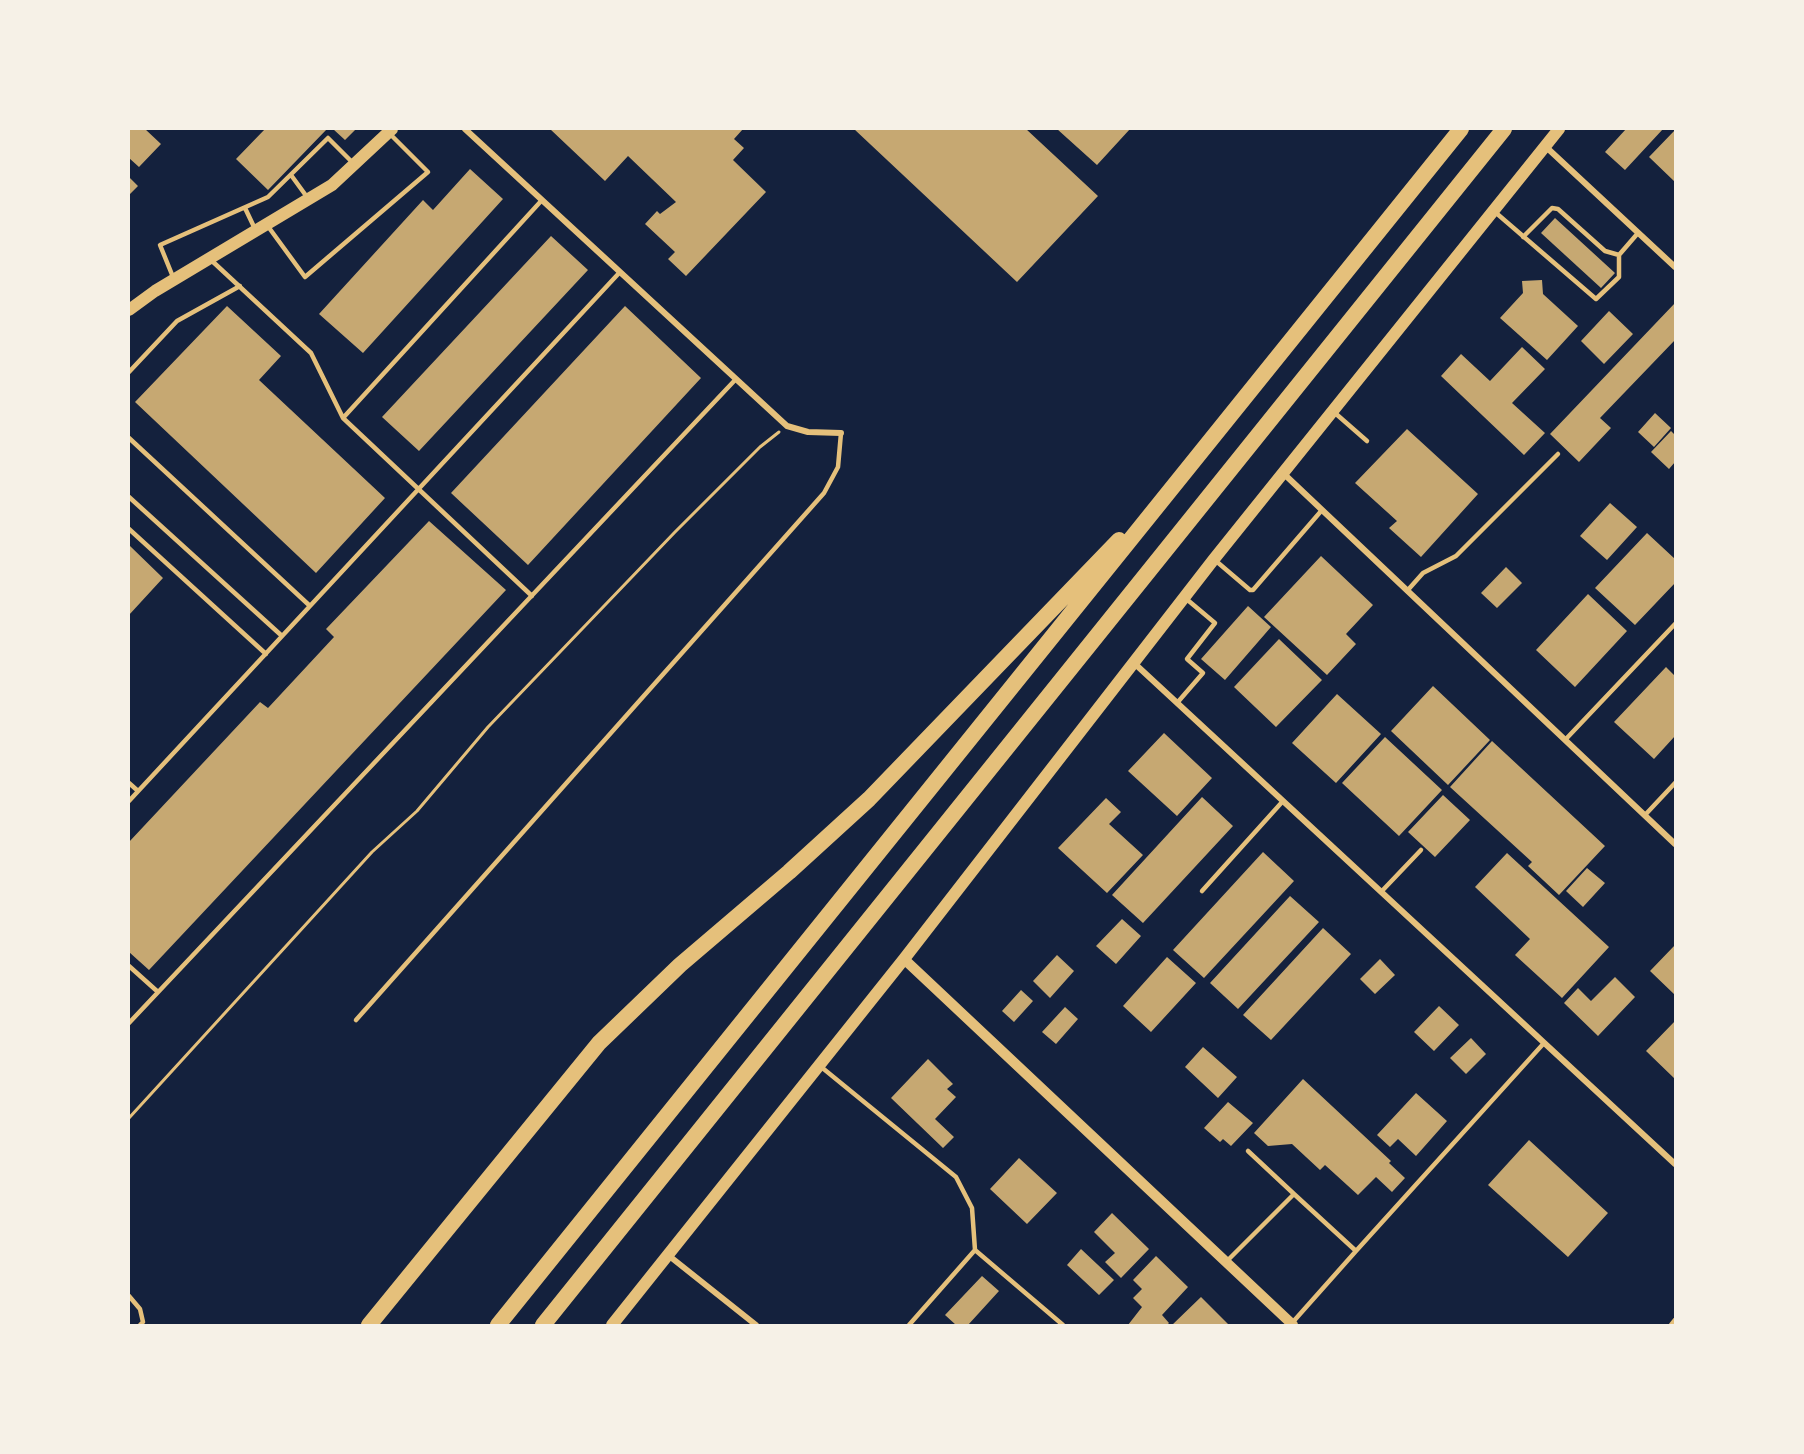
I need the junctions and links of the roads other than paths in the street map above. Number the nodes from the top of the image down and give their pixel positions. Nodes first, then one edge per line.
1 (465, 129) edge
2 (477, 129) edge
3 (1461, 129) edge
4 (1504, 129) edge
5 (1559, 129) edge
6 (390, 131) edge
7 (471, 135) junction
8 (1545, 146) junction
9 (355, 166) junction
10 (291, 175) junction
11 (309, 200) junction
12 (542, 200) junction
13 (245, 208) junction
14 (1493, 210) junction
15 (262, 228) junction
16 (1638, 233) junction
17 (1523, 237) junction
18 (1619, 255) junction
19 (209, 258) junction
20 (1675, 267) edge
21 (620, 272) junction
22 (174, 280) junction
23 (240, 286) junction
24 (129, 310) edge
25 (129, 372) edge
26 (736, 379) junction
27 (1333, 411) junction
28 (343, 418) junction
29 (841, 433) joint
30 (129, 438) edge
31 (1367, 441) dead end
32 (1558, 454) dead end
33 (1193, 464) junction
34 (1283, 473) junction
35 (418, 490) junction
36 (129, 497) edge
37 (1322, 510) junction
38 (129, 529) edge
39 (1214, 559) junction
40 (1407, 591) junction
41 (532, 596) junction
42 (1184, 597) junction
43 (310, 606) junction
44 (1675, 624) edge
45 (282, 636) junction
46 (266, 654) junction
47 (1133, 662) junction
48 (1177, 703) junction
49 (1565, 740) junction
50 (129, 783) edge
51 (1675, 783) edge
52 (138, 791) junction
53 (129, 801) edge
54 (1283, 801) junction
55 (1645, 815) junction
56 (1675, 844) edge
57 (1421, 850) dead end
58 (1202, 891) dead end
59 (1381, 892) junction
60 (904, 959) junction
61 (129, 966) edge
62 (158, 992) junction
63 (356, 1020) dead end
64 (129, 1023) edge
65 (1544, 1043) junction
66 (819, 1065) junction
67 (1248, 1151) dead end
68 (1675, 1164) edge
69 (1294, 1194) junction
70 (975, 1250) junction
71 (1356, 1251) junction
72 (668, 1256) junction
73 (1227, 1262) junction
74 (129, 1296) edge
75 (1675, 1320) edge
76 (1292, 1324) edge
77 (140, 1325) edge
78 (369, 1325) edge
79 (498, 1325) edge
80 (543, 1325) edge
81 (612, 1325) edge
82 (756, 1325) edge
83 (909, 1325) edge
84 (1063, 1325) edge
85 (1671, 1325) edge

1 - 7 street
2 - 7 lane
3 - 33 highway
4 - 80 highway
5 - 8 main road
6 - 9 main road
6 - 15 lane
7 - 12 street
8 - 14 main road
8 - 16 street
9 - 10 lane
9 - 11 main road
10 - 11 lane
10 - 13 lane
11 - 15 main road
12 - 21 street
12 - 28 lane
13 - 15 lane
13 - 22 lane
14 - 17 lane
14 - 27 main road
15 - 19 main road
16 - 18 lane
16 - 20 street
17 - 18 lane
17 - 18 lane
19 - 22 main road
19 - 23 lane
21 - 26 street
21 - 35 lane
22 - 24 main road
23 - 25 lane
23 - 28 lane
26 - 29 street
26 - 41 lane
27 - 31 lane
27 - 34 main road
28 - 35 lane
29 - 63 lane
30 - 43 lane
32 - 40 lane
33 - 78 highway
33 - 79 highway
34 - 37 street
34 - 39 main road
35 - 41 lane
35 - 43 lane
36 - 45 lane
37 - 39 lane
37 - 40 street
38 - 46 lane
39 - 42 main road
40 - 49 street
41 - 62 lane
42 - 47 main road
42 - 48 lane
43 - 45 lane
44 - 49 lane
45 - 46 lane
46 - 52 lane
47 - 48 street
47 - 60 main road
48 - 54 street
49 - 55 street
50 - 52 lane
51 - 55 lane
52 - 53 lane
54 - 58 lane
54 - 59 street
55 - 56 street
57 - 59 lane
59 - 65 street
60 - 66 main road
60 - 73 street
61 - 62 lane
62 - 64 lane
65 - 68 street
65 - 71 lane
66 - 70 lane
66 - 72 main road
67 - 69 lane
69 - 71 lane
69 - 73 lane
70 - 83 lane
70 - 84 lane
71 - 76 lane
72 - 81 main road
72 - 82 street
73 - 76 street
74 - 77 lane
75 - 85 lane

